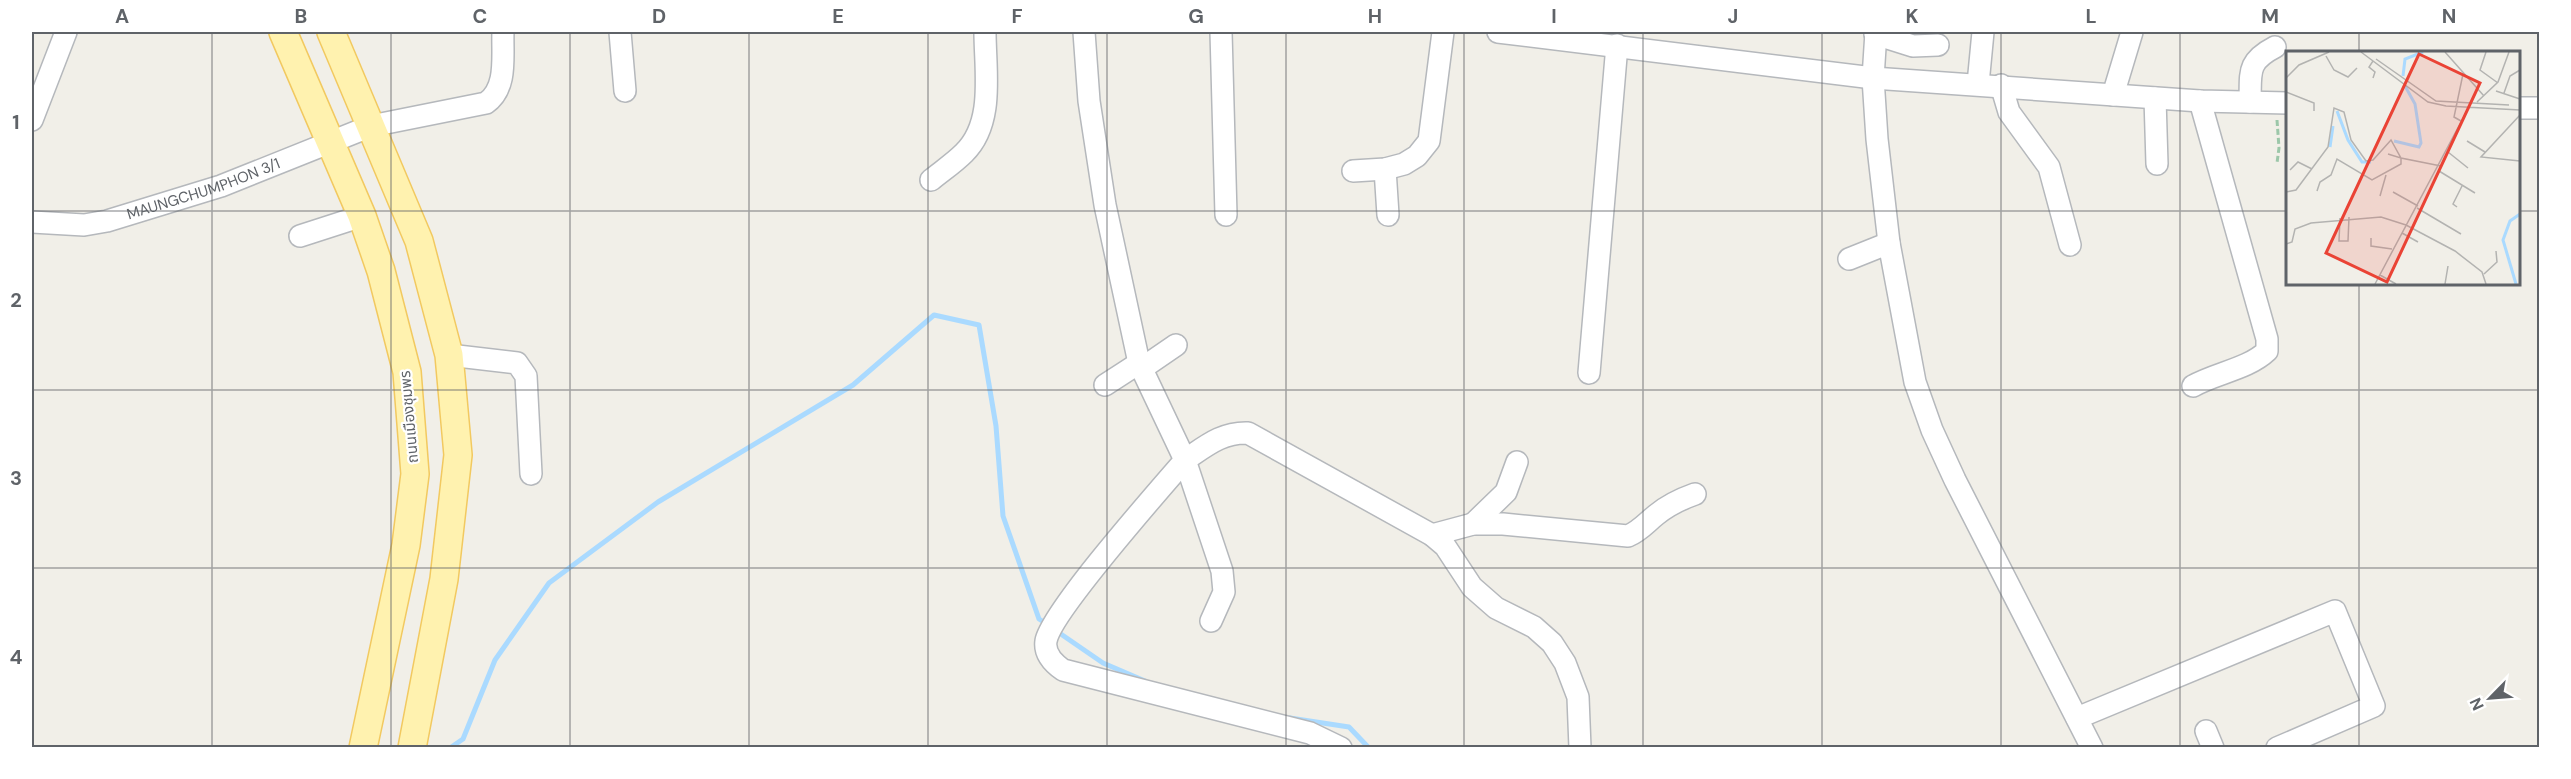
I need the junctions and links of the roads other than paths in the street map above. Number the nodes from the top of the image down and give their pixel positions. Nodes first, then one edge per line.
1 (66, 32) edge
2 (283, 32) edge
3 (331, 32) edge
4 (503, 32) edge
5 (620, 32) edge
6 (985, 32) edge
7 (1084, 32) edge
8 (1221, 32) edge
9 (1443, 32) edge
10 (1498, 32) edge
11 (1983, 32) edge
12 (2132, 32) edge
13 (1875, 33) edge
14 (1642, 40) edge
15 (1617, 45) junction
16 (1938, 45) dead end
17 (2275, 47) dead end
18 (1873, 78) junction
19 (1978, 84) junction
20 (2001, 86) junction
21 (625, 91) dead end
22 (2114, 94) junction
23 (2156, 98) junction
24 (2200, 101) junction
25 (2250, 102) junction
26 (2282, 103) edge
27 (32, 120) edge
28 (371, 126) junction
29 (329, 143) junction
30 (2157, 164) dead end
31 (1386, 169) junction
32 (1353, 171) dead end
33 (931, 180) dead end
34 (1226, 215) dead end
35 (1388, 215) dead end
36 (362, 216) junction
37 (32, 222) edge
38 (300, 236) dead end
39 (1889, 243) junction
40 (2070, 245) dead end
41 (1849, 259) dead end
42 (1176, 345) dead end
43 (449, 355) junction
44 (1140, 366) junction
45 (1589, 373) dead end
46 (1105, 385) dead end
47 (2193, 386) dead end
48 (1185, 460) junction
49 (1517, 462) dead end
50 (531, 474) dead end
51 (1695, 494) dead end
52 (1473, 524) junction
53 (1432, 535) junction
54 (1211, 621) dead end
55 (2077, 718) junction
56 (366, 736) edge
57 (413, 742) edge
58 (1341, 747) edge
59 (1580, 747) edge
60 (2092, 747) edge
61 (2277, 747) edge

1 - 27 street
2 - 29 main road, ถนนเมืองชุมพร
3 - 28 main road
4 - 28 street, MAUNGCHUMPHON 3/1
5 - 21 street
6 - 33 street
7 - 44 street
8 - 34 street
9 - 31 street
10 - 15 street
11 - 19 street
12 - 22 street
13 - 16 street
13 - 18 street
14 - 15 street
14 - 18 street
15 - 45 street
17 - 25 street
18 - 19 street
18 - 39 street
19 - 20 street
20 - 22 street
20 - 40 street
22 - 23 street
23 - 24 street
23 - 30 street
24 - 25 street
24 - 47 street
25 - 26 street
28 - 29 street, MAUNGCHUMPHON 3/1
28 - 43 main road
29 - 36 main road, ถนนเมืองชุมพร
29 - 37 street, MAUNGCHUMPHON 3/1
31 - 32 street
31 - 35 street
36 - 38 street
36 - 56 main road, ถนนเมืองชุมพร
39 - 41 street
39 - 55 street
42 - 44 street
43 - 50 street
43 - 57 main road
44 - 46 street
44 - 48 street
48 - 53 street
48 - 54 street
48 - 58 street
49 - 52 street
51 - 52 street
52 - 53 street
53 - 59 street
55 - 60 street
55 - 61 street

